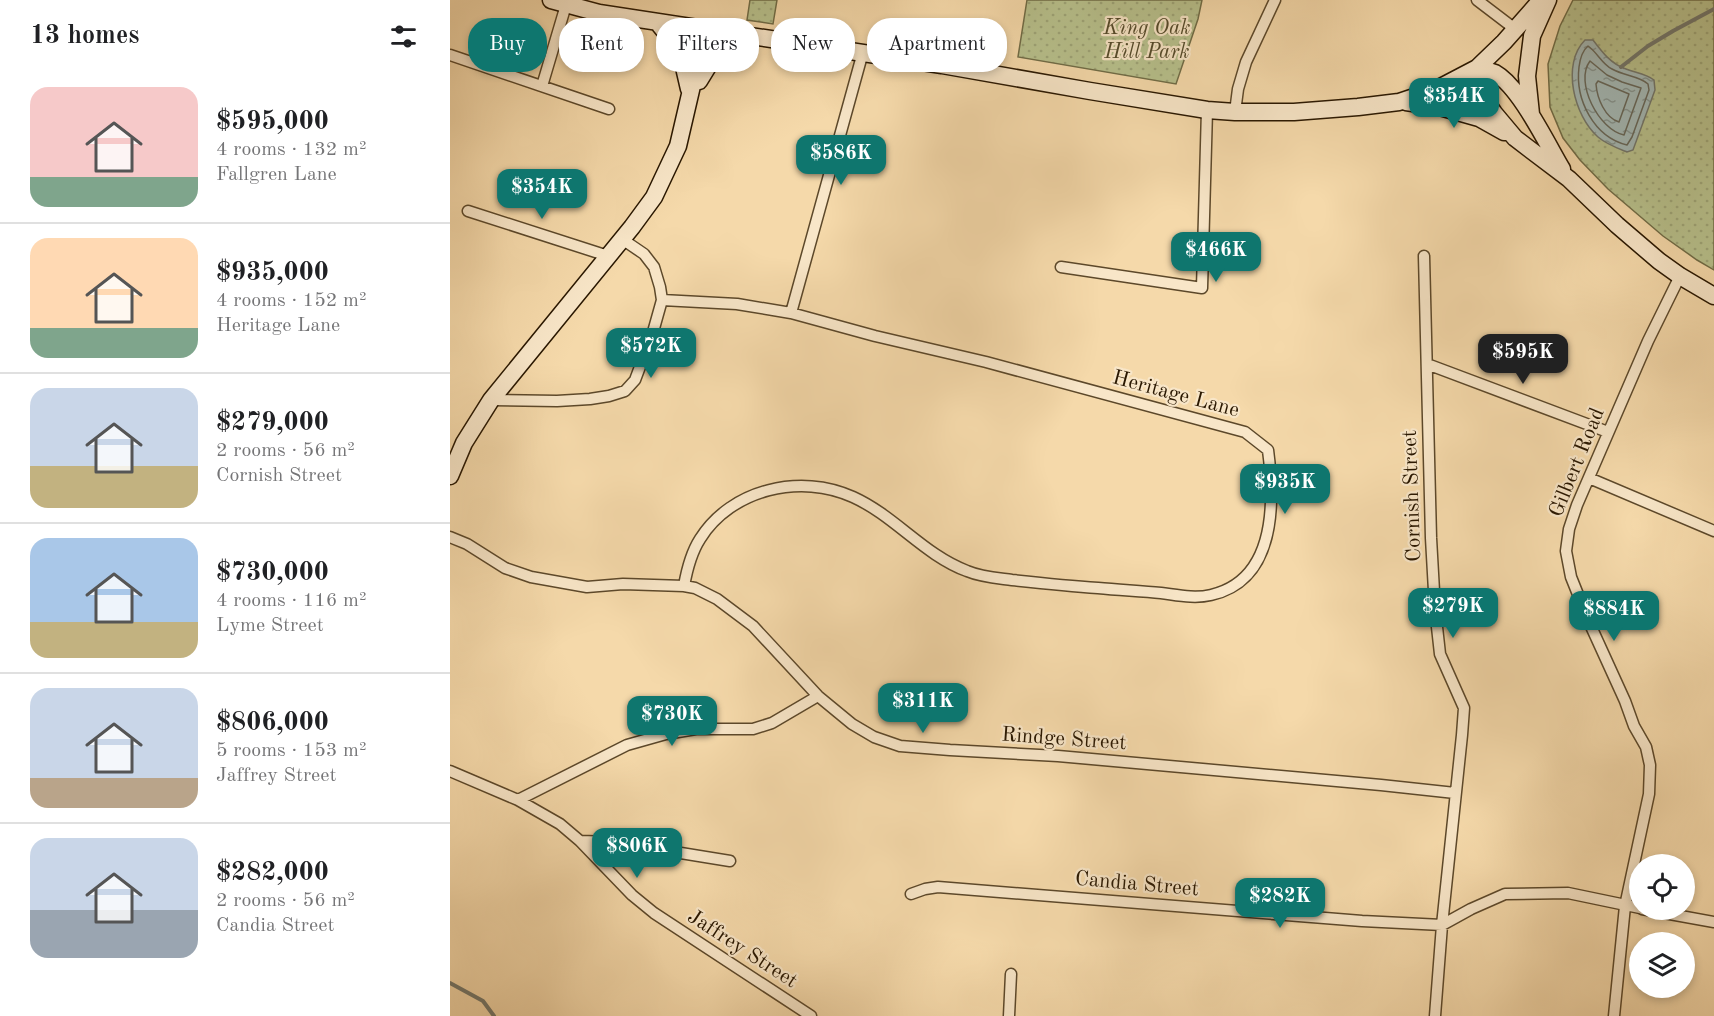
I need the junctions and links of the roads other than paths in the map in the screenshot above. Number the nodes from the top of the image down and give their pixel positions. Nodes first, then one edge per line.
1 (1275, 0) edge
2 (1477, 0) edge
3 (1540, 0) edge
4 (1548, 0) edge
5 (559, 3) edge
6 (656, 23) edge
7 (1515, 29) junction
8 (759, 38) edge
9 (863, 52) junction
10 (450, 55) edge
11 (1477, 68) junction
12 (685, 72) edge
13 (696, 72) edge
14 (705, 72) edge
15 (542, 86) junction
16 (690, 92) junction
17 (1399, 102) junction
18 (609, 109) dead end
19 (1207, 110) junction
20 (1235, 112) junction
21 (1531, 115) junction
22 (1515, 138) junction
23 (1569, 179) junction
24 (468, 211) dead end
25 (622, 239) junction
26 (608, 256) junction
27 (1424, 256) dead end
28 (1061, 267) dead end
29 (1680, 276) junction
30 (1714, 296) edge
31 (662, 300) junction
32 (791, 313) junction
33 (1427, 364) junction
34 (491, 400) junction
35 (1608, 432) junction
36 (450, 476) edge
37 (1589, 478) junction
38 (1714, 531) edge
39 (450, 537) edge
40 (684, 586) junction
41 (818, 696) junction
42 (450, 771) edge
43 (1455, 793) junction
44 (518, 800) junction
45 (580, 841) junction
46 (730, 861) dead end
47 (911, 894) dead end
48 (1625, 906) junction
49 (1629, 907) edge
50 (1695, 919) edge
51 (1714, 922) edge
52 (1442, 924) junction
53 (1011, 974) dead end
54 (811, 1016) edge
55 (1009, 1016) edge
56 (1435, 1016) edge
57 (1614, 1016) edge

1 - 20 street
2 - 7 street
3 - 7 main road
4 - 21 main road
5 - 6 main road
5 - 15 street
7 - 11 main road
8 - 9 main road
9 - 19 main road
9 - 32 street
10 - 15 street
11 - 17 main road
11 - 21 main road
11 - 22 main road
12 - 16 main road
13 - 16 main road
14 - 16 main road
15 - 18 street
16 - 25 main road
17 - 20 main road
17 - 22 main road
19 - 20 main road
19 - 28 street
21 - 23 main road
22 - 23 main road
23 - 29 main road
24 - 26 street
25 - 26 main road
25 - 31 street
26 - 34 main road
27 - 33 street, Cornish Street
29 - 30 main road
29 - 35 street, Gilbert Road
31 - 32 street, Heritage Lane
31 - 34 street
32 - 40 street, Heritage Lane
33 - 35 street
33 - 43 street, Cornish Street
34 - 36 main road
35 - 37 street, Gilbert Road
37 - 38 street
37 - 48 street, Gilbert Road
39 - 40 street, Rindge Street
40 - 41 street, Rindge Street
41 - 43 street, Rindge Street
41 - 44 street
42 - 44 street, Jaffrey Street
43 - 52 street, Cornish Street
44 - 45 street, Jaffrey Street
45 - 46 street
45 - 54 street, Jaffrey Street
47 - 52 street, Candia Street
48 - 49 street, Candia Street
48 - 52 street, Candia Street
48 - 57 street, Gilbert Road
50 - 51 street, Candia Street
52 - 56 street, Cornish Street
53 - 55 street

